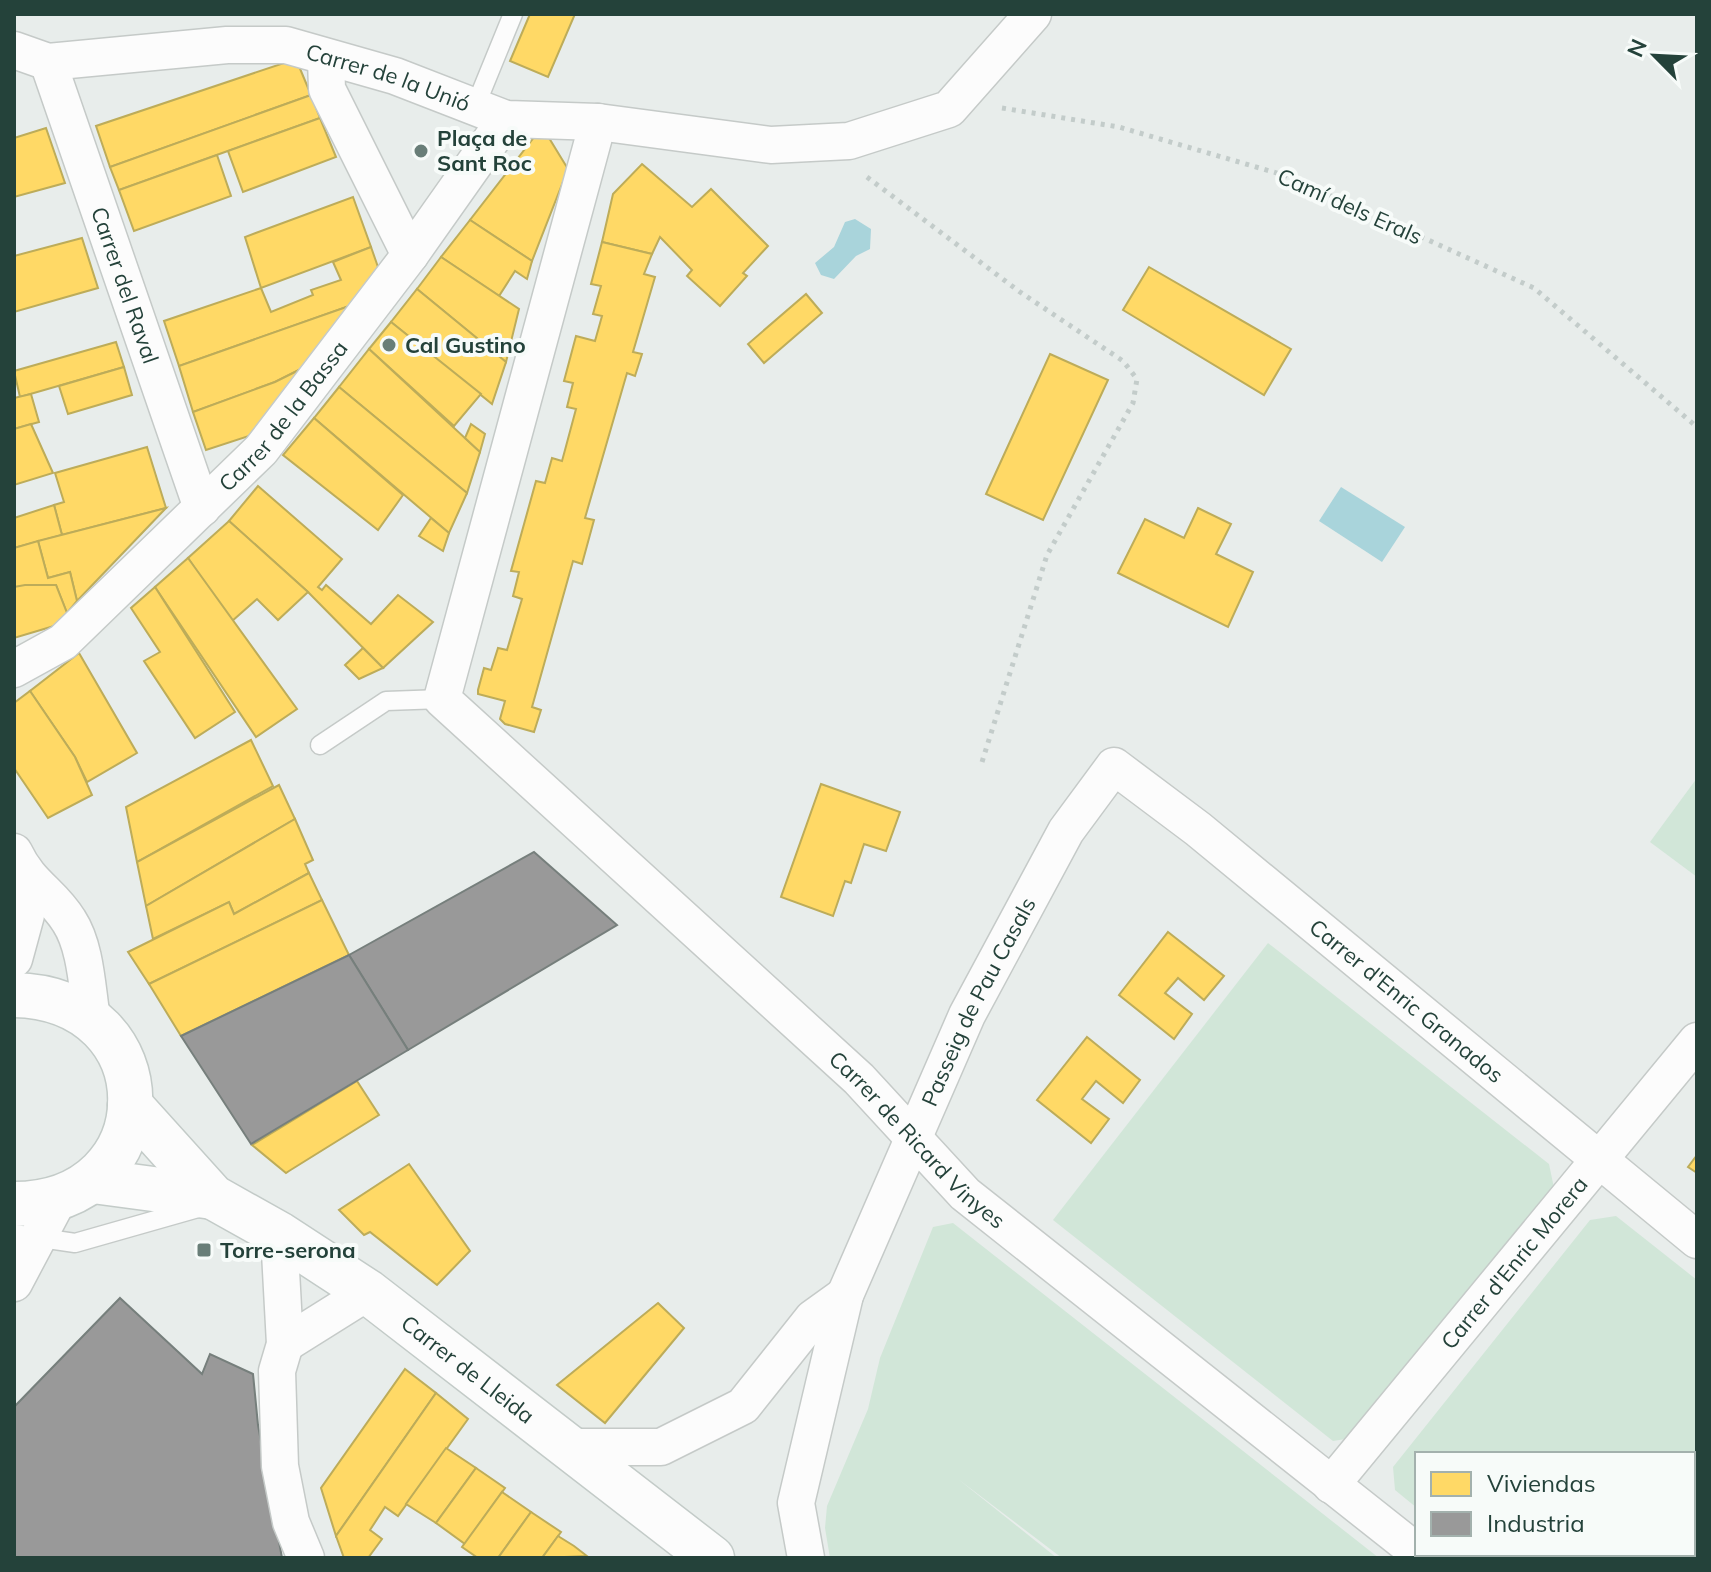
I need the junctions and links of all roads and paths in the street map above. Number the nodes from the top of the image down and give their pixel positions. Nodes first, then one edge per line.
1 (513, 14) edge
2 (1033, 14) edge
3 (14, 50) edge
4 (326, 59) junction
5 (48, 62) junction
6 (949, 109) junction
7 (491, 113) junction
8 (598, 122) junction
9 (821, 143) junction
10 (410, 255) junction
11 (1697, 427) edge
12 (202, 508) junction
13 (14, 669) edge
14 (442, 699) junction
15 (320, 745) dead end
16 (982, 762) dead end
17 (1114, 766) joint
18 (20, 864) edge
19 (14, 959) edge
20 (14, 995) edge
21 (92, 1019) junction
22 (1697, 1041) edge
23 (130, 1105) junction
24 (911, 1138) junction
25 (1598, 1161) junction
26 (76, 1190) junction
27 (217, 1200) junction
28 (22, 1225) edge
29 (279, 1234) junction
30 (1697, 1240) edge
31 (14, 1283) edge
32 (368, 1292) junction
33 (845, 1295) junction
34 (285, 1344) junction
35 (570, 1447) junction
36 (1331, 1485) junction
37 (1415, 1551) edge
38 (306, 1558) edge
39 (712, 1558) edge
40 (806, 1558) edge

1 - 7 lane, Carrer de la Bassa
2 - 6 street
3 - 5 street, Carrer de la Unió
4 - 5 street, Carrer de la Unió
4 - 7 street, Carrer de la Unió
4 - 10 street
5 - 12 street, Carrer del Raval
6 - 9 street, Carrer de la Unió
6 - 11 path, Camí dels Erals
7 - 8 street, Carrer de la Unió
7 - 10 street, Carrer de la Bassa
8 - 9 street, Carrer de la Unió
8 - 14 street
9 - 16 path
10 - 12 street, Carrer de la Bassa
12 - 13 street, Carrer de la Bassa
14 - 15 lane
14 - 24 street, Carrer de Ricard Vinyes
17 - 24 street, Passeig de Pau Casals
17 - 25 street, Carrer d'Enric Granados
18 - 19 street
18 - 21 street
20 - 21 main road
21 - 23 main road
22 - 25 street, Carrer d'Enric Morera
23 - 26 main road
23 - 27 main road, Carrer de Lleida
24 - 33 street, Passeig de Pau Casals
24 - 36 street, Carrer de Ricard Vinyes
25 - 30 street, Carrer d'Enric Granados
25 - 36 street, Carrer d'Enric Morera
26 - 27 main road, Carrer de Lleida
26 - 28 main road, Carrer de Lleida
27 - 28 lane
27 - 29 main road, Carrer de Lleida
28 - 31 street
29 - 32 main road, Carrer de Lleida
29 - 34 street
32 - 34 street
32 - 35 main road, Carrer de Lleida
33 - 35 street
33 - 40 street, Passeig de Pau Casals
34 - 38 street
35 - 39 main road, Carrer de Lleida
36 - 37 street, Carrer de Ricard Vinyes

